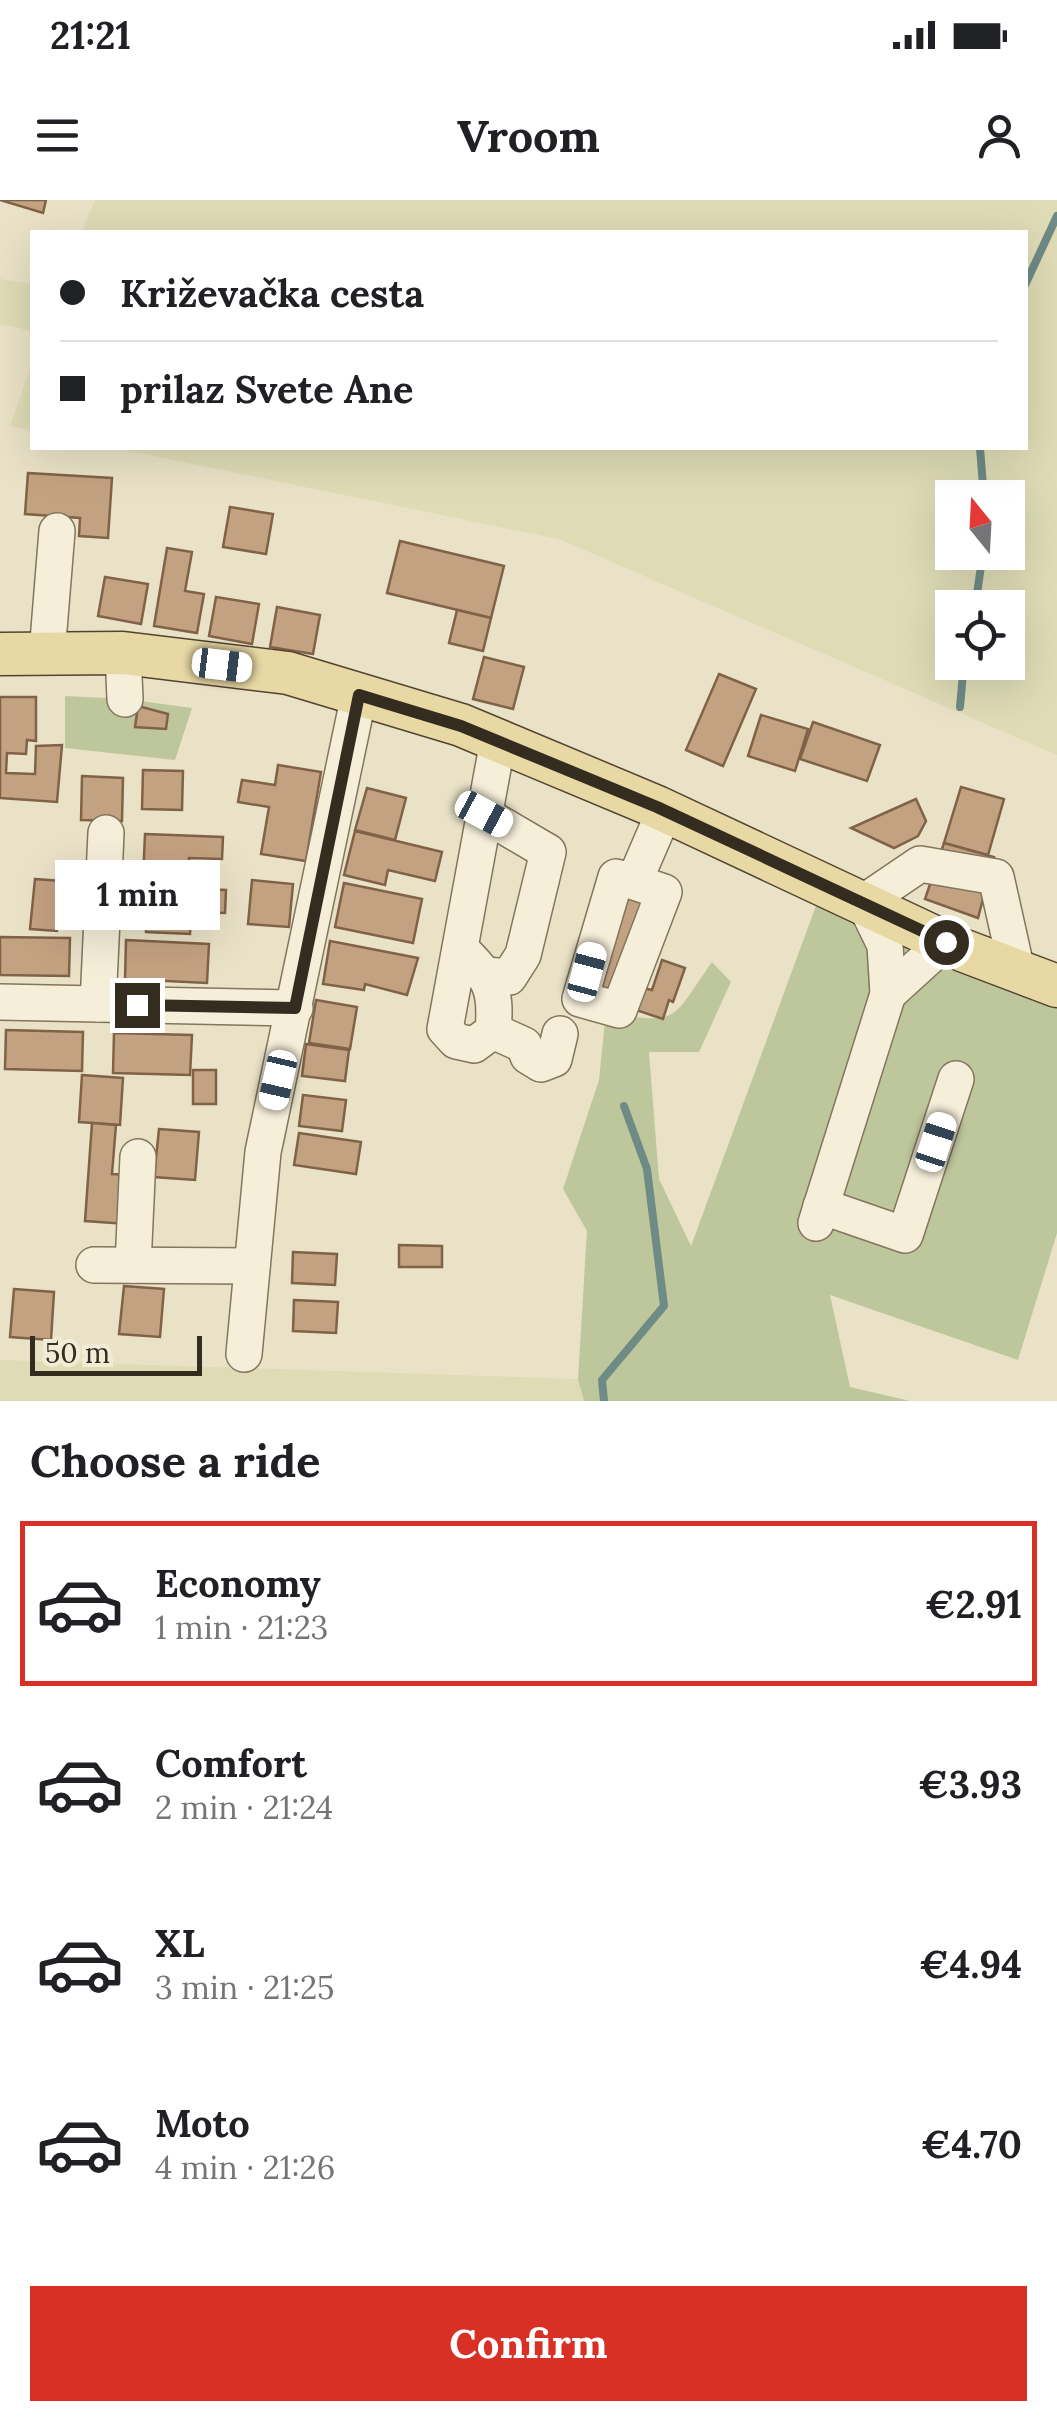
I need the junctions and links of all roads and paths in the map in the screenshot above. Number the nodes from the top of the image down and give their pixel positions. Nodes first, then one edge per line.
1 (56, 532) dead end
2 (123, 653) junction
3 (0, 654) edge
4 (47, 654) junction
5 (359, 695) junction
6 (125, 699) dead end
7 (498, 741) junction
8 (664, 810) junction
9 (484, 814) junction
10 (106, 833) dead end
11 (634, 882) dead end
12 (864, 902) junction
13 (946, 942) junction
14 (460, 948) junction
15 (1017, 971) junction
16 (486, 975) junction
17 (1057, 986) edge
18 (888, 994) junction
19 (0, 1002) edge
20 (98, 1004) junction
21 (295, 1008) junction
22 (493, 1031) junction
23 (560, 1034) dead end
24 (956, 1079) dead end
25 (138, 1156) dead end
26 (94, 1266) dead end
27 (133, 1266) junction
28 (252, 1266) junction
29 (244, 1354) dead end

1 - 4 street
2 - 4 main road
2 - 5 main road
2 - 6 street
3 - 4 main road
5 - 7 main road
5 - 21 street
7 - 8 main road
7 - 9 street
8 - 11 street
8 - 12 main road
9 - 14 street
9 - 16 street
10 - 20 street
12 - 13 main road
12 - 15 street
12 - 18 street
13 - 15 main road
13 - 18 street
14 - 16 street
14 - 22 street
15 - 17 main road
16 - 22 street
18 - 24 street
19 - 20 street
20 - 21 street
21 - 28 street
22 - 23 street
25 - 27 street
26 - 27 street
27 - 28 street
28 - 29 street

